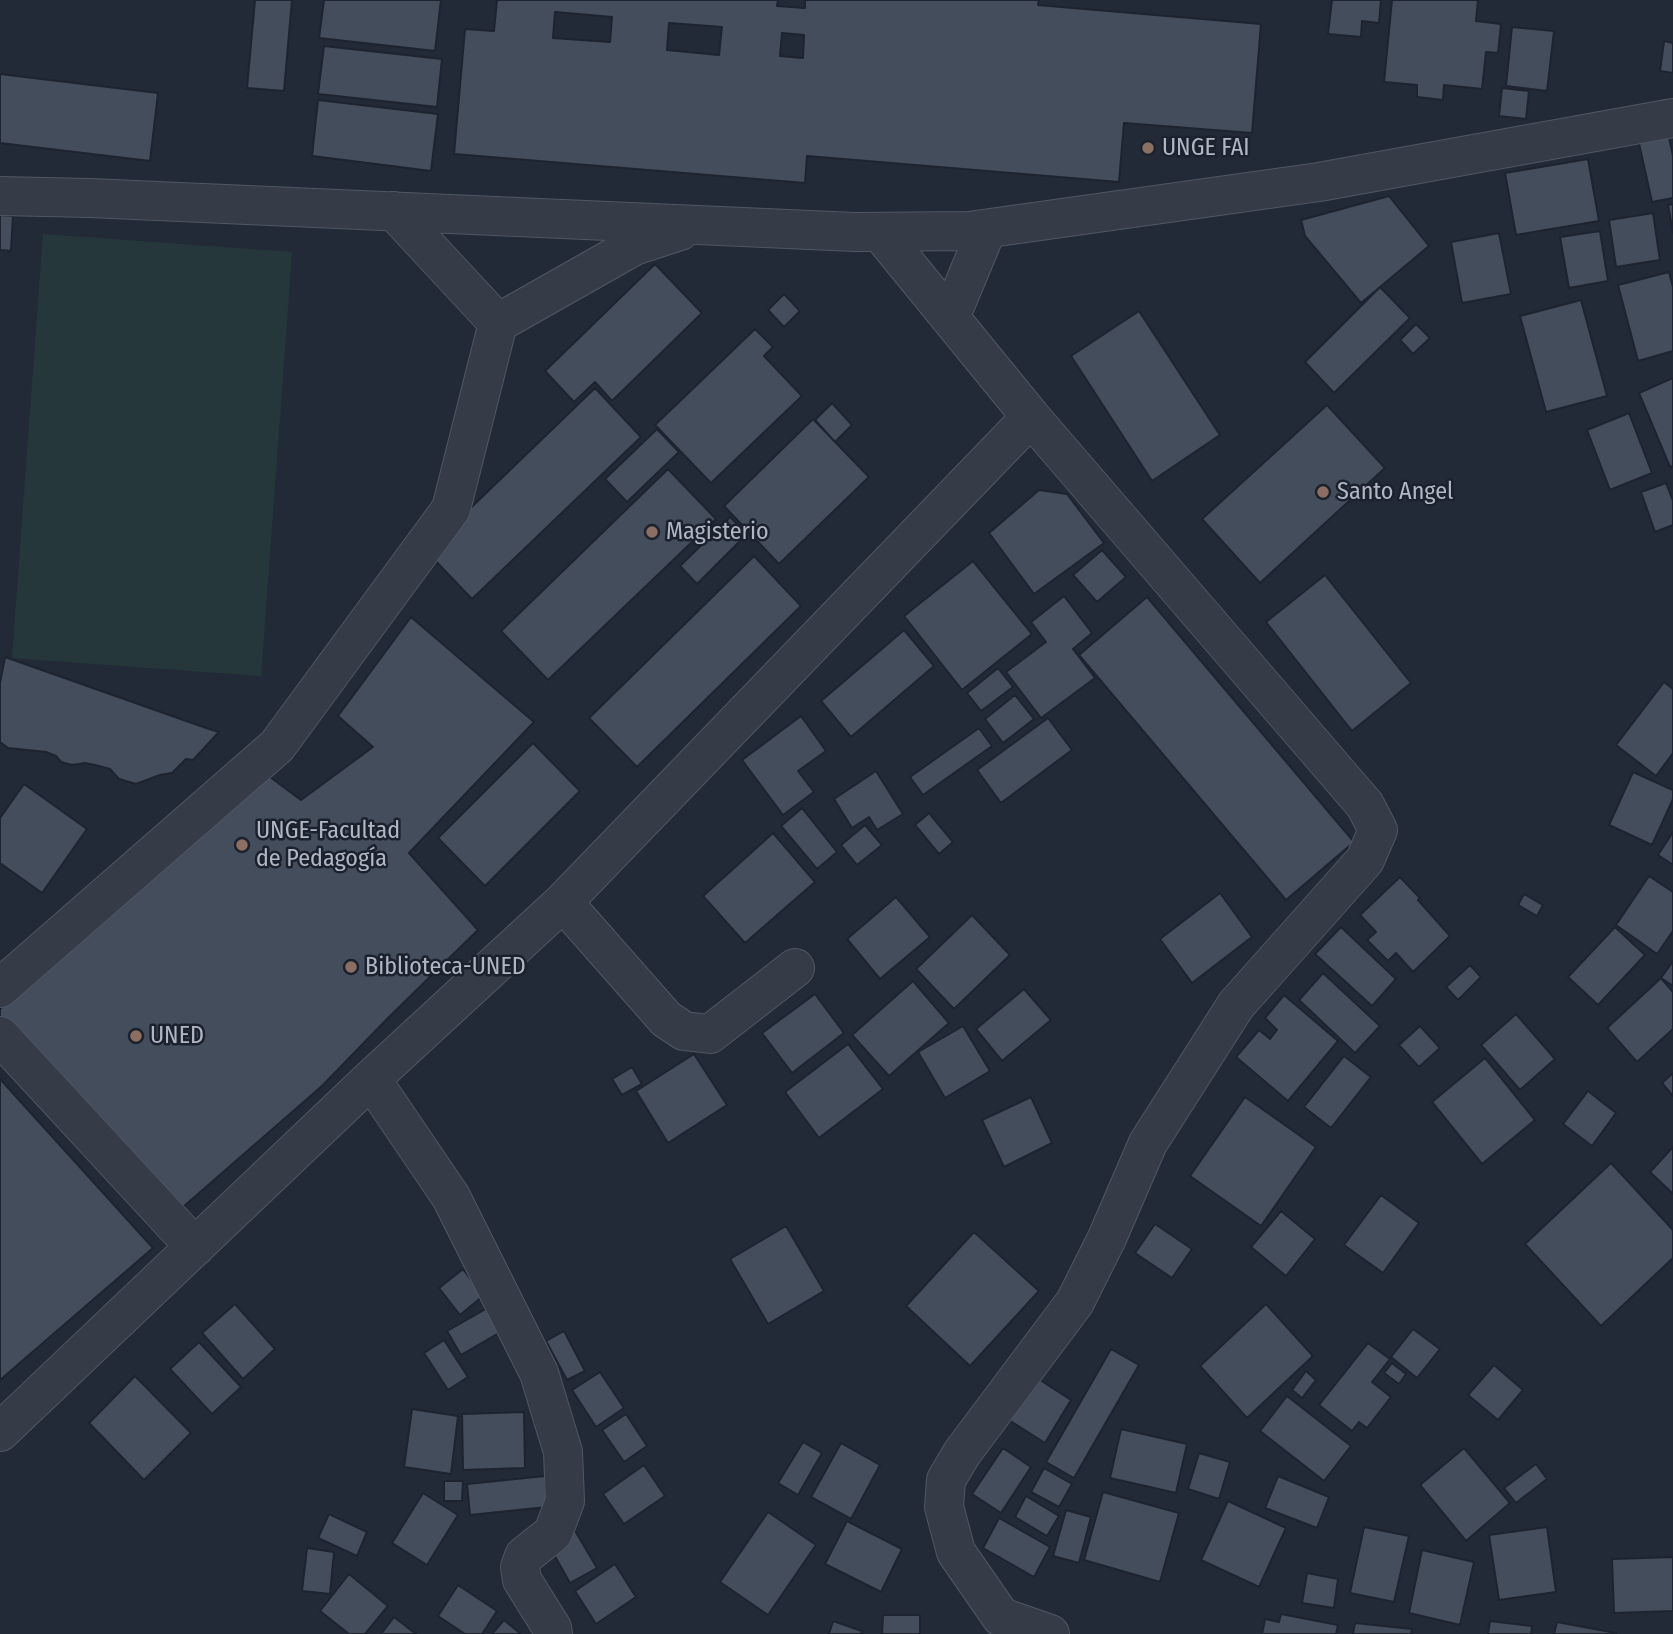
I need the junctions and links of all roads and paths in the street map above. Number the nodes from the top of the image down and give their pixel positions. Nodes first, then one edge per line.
1 (1673, 118) edge
2 (0, 196) edge
3 (394, 211) junction
4 (698, 225) junction
5 (986, 229) junction
6 (880, 232) junction
7 (950, 317) junction
8 (498, 323) junction
9 (1031, 417) junction
10 (562, 902) junction
11 (795, 968) dead end
12 (0, 988) edge
13 (0, 1036) edge
14 (371, 1079) junction
15 (195, 1247) junction
16 (0, 1432) edge
17 (553, 1634) edge
18 (1050, 1634) edge

1 - 5 street
2 - 3 street
3 - 4 street
3 - 8 street
4 - 6 street
4 - 8 street
5 - 6 street
5 - 7 street
6 - 7 street
7 - 9 street
8 - 12 street
9 - 10 street
9 - 18 street
10 - 11 street
10 - 14 street
13 - 15 street
14 - 15 street
14 - 17 street
15 - 16 street

